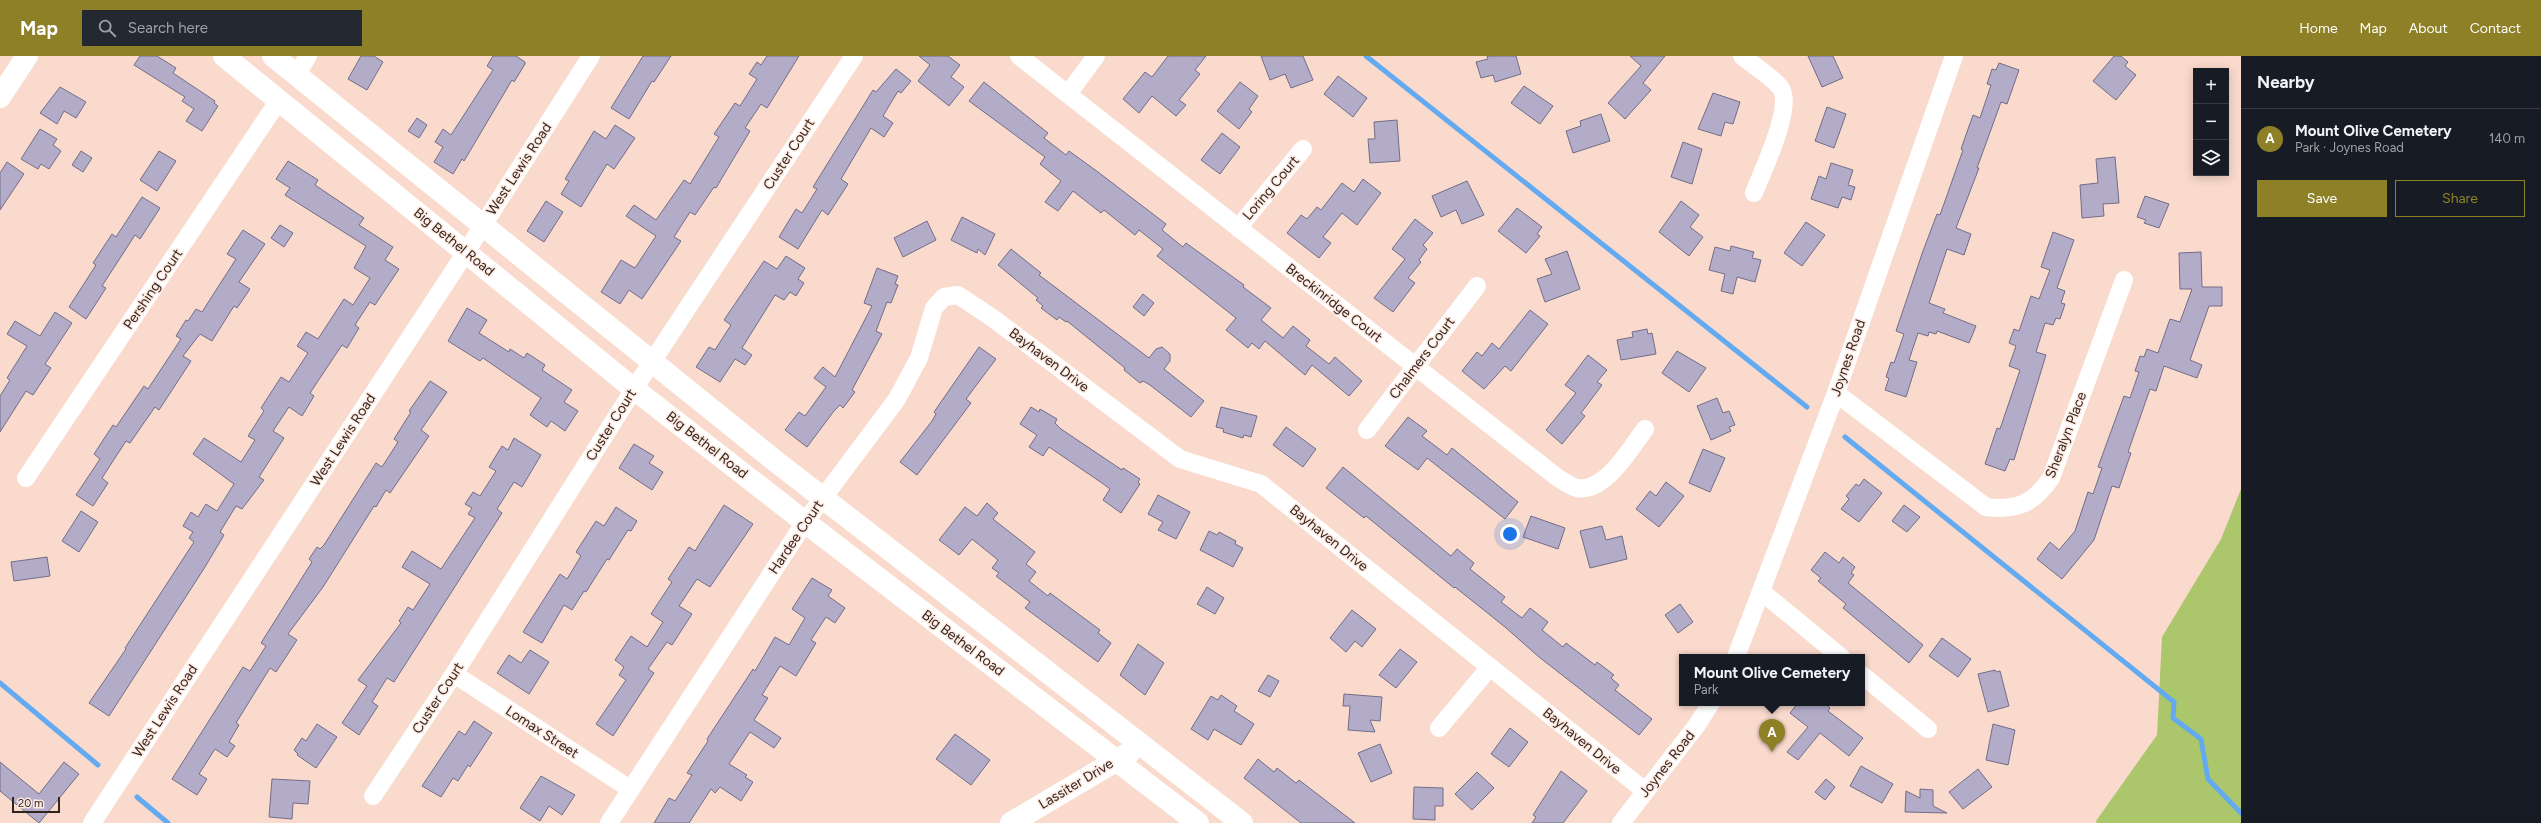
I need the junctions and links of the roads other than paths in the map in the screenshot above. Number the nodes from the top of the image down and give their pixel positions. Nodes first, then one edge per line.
1 (27, 56) edge
2 (224, 56) edge
3 (272, 56) edge
4 (308, 56) edge
5 (591, 56) edge
6 (854, 56) edge
7 (1019, 56) edge
8 (1096, 56) edge
9 (1742, 56) edge
10 (1954, 56) edge
11 (296, 75) junction
12 (1068, 94) junction
13 (0, 97) edge
14 (279, 100) junction
15 (1304, 149) dead end
16 (1754, 193) dead end
17 (482, 226) junction
18 (1238, 228) junction
19 (466, 252) junction
20 (2124, 280) dead end
21 (1477, 286) dead end
22 (994, 319) joint
23 (651, 363) junction
24 (1416, 366) junction
25 (634, 388) junction
26 (1836, 393) junction
27 (1645, 429) dead end
28 (1367, 430) dead end
29 (26, 478) dead end
30 (823, 498) junction
31 (805, 522) junction
32 (1762, 592) junction
33 (1737, 654) edge
34 (1836, 654) edge
35 (1490, 667) junction
36 (454, 674) junction
37 (1865, 677) edge
38 (1709, 706) edge
39 (1439, 728) dead end
40 (1928, 729) dead end
41 (1142, 746) junction
42 (1117, 760) junction
43 (630, 789) junction
44 (1645, 791) junction
45 (373, 796) dead end
46 (92, 823) edge
47 (609, 823) edge
48 (1011, 823) edge
49 (1198, 823) edge
50 (1242, 823) edge
51 (1621, 823) edge

1 - 13 main road
2 - 14 main road, Big Bethel Road
3 - 11 main road, Big Bethel Road
4 - 11 street
5 - 17 street, West Lewis Road
6 - 23 street, Custer Court
7 - 12 street, Breckinridge Court
8 - 12 street
9 - 16 street
10 - 26 street, Joynes Road
11 - 17 main road, Big Bethel Road
12 - 18 street, Breckinridge Court
14 - 19 main road, Big Bethel Road
14 - 29 street, Pershing Court
15 - 18 street, Loring Court
17 - 19 street, West Lewis Road
17 - 23 main road, Big Bethel Road
18 - 24 street, Breckinridge Court
19 - 25 main road, Big Bethel Road
19 - 46 street, West Lewis Road
20 - 26 street, Sheralyn Place
21 - 24 street, Chalmers Court
22 - 30 street, Hardee Court
22 - 35 street, Bayhaven Drive
23 - 25 street, Custer Court
23 - 30 main road, Big Bethel Road
24 - 27 street, Breckinridge Court
24 - 28 street, Chalmers Court
25 - 31 main road, Big Bethel Road
25 - 36 street, Custer Court
26 - 32 street, Joynes Road
30 - 31 street, Hardee Court
30 - 41 main road, Big Bethel Road
31 - 42 main road, Big Bethel Road
31 - 43 street, Hardee Court
32 - 33 street, Joynes Road
32 - 34 street
35 - 39 street
35 - 44 street, Bayhaven Drive
36 - 43 street, Lomax Street
36 - 45 street, Custer Court
37 - 40 street
38 - 44 street, Joynes Road
41 - 42 main road, Lassiter Drive
41 - 50 main road, Big Bethel Road
42 - 48 main road, Lassiter Drive
42 - 49 main road, Big Bethel Road
43 - 47 street, Hardee Court
44 - 51 street, Joynes Road

